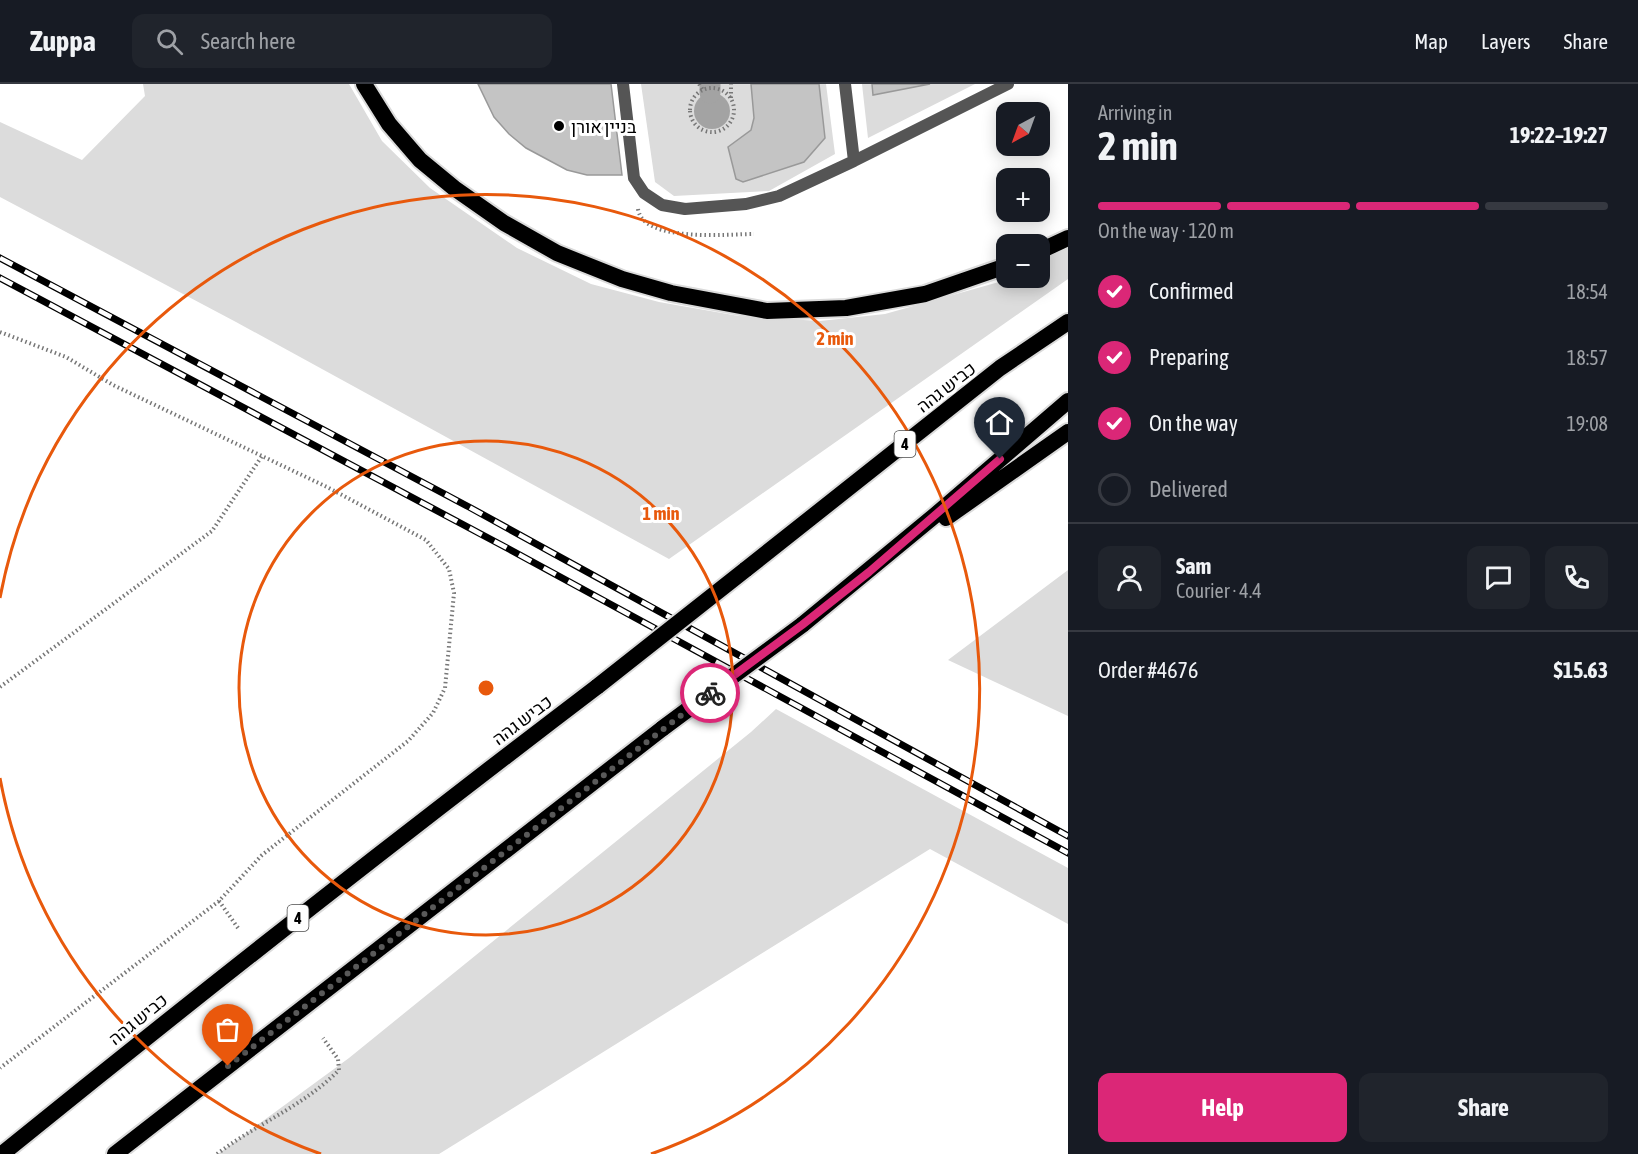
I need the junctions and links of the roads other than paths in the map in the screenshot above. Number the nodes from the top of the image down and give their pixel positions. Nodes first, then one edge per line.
1 (364, 84) edge
2 (623, 84) edge
3 (845, 84) edge
4 (1008, 84) edge
5 (854, 161) junction
6 (1068, 238) edge
7 (1050, 246) edge
8 (996, 269) edge
9 (1068, 322) edge
10 (1068, 400) edge
11 (1068, 432) edge
12 (869, 572) junction
13 (2, 1154) edge
14 (115, 1154) edge

1 - 8 highway
2 - 5 street
3 - 5 street
4 - 5 street
6 - 7 highway
9 - 13 highway, כביש גהה / 4, bridge
10 - 12 highway
11 - 12 highway
12 - 14 highway, bridge

